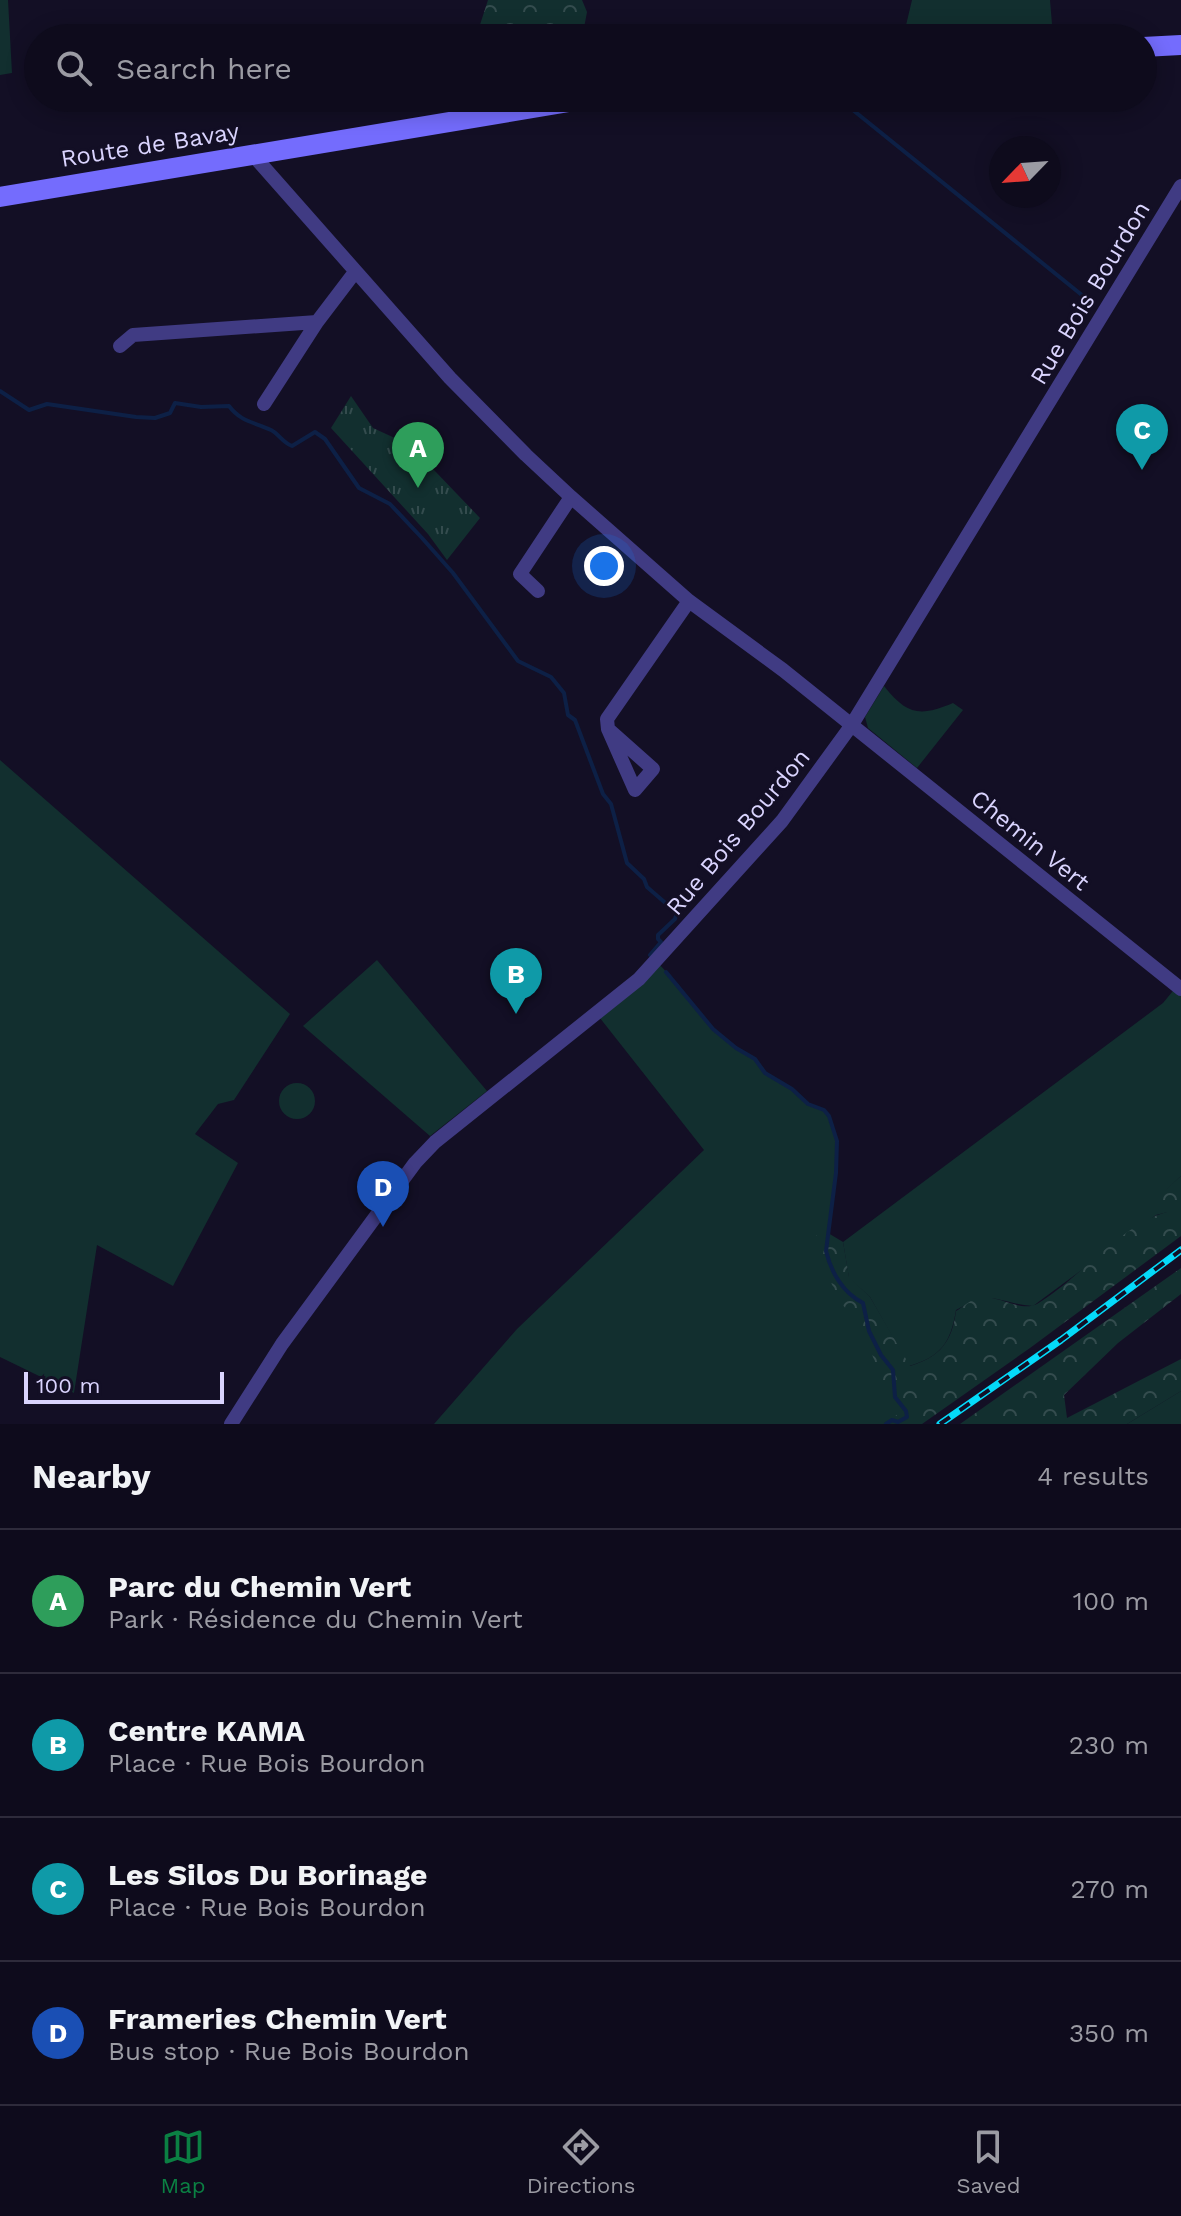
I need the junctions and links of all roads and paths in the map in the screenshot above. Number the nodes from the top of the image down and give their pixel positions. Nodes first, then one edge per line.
1 (1181, 45) edge
2 (1157, 46) edge
3 (509, 112) edge
4 (253, 155) junction
5 (1181, 186) edge
6 (0, 197) edge
7 (355, 272) junction
8 (317, 322) junction
9 (120, 346) dead end
10 (264, 404) dead end
11 (571, 497) junction
12 (538, 591) dead end
13 (689, 601) junction
14 (851, 726) junction
15 (608, 729) dead end
16 (1181, 989) edge
17 (231, 1424) edge

1 - 2 main road
3 - 4 main road, Route de Bavay
4 - 6 main road, Route de Bavay
4 - 7 street, Chemin Vert
5 - 14 street, Rue Bois Bourdon
7 - 8 street
7 - 11 street, Chemin Vert
8 - 9 street
8 - 10 street
11 - 12 street
11 - 13 street, Chemin Vert
13 - 14 street, Chemin Vert
13 - 15 street
14 - 16 street, Chemin Vert
14 - 17 street, Rue Bois Bourdon

